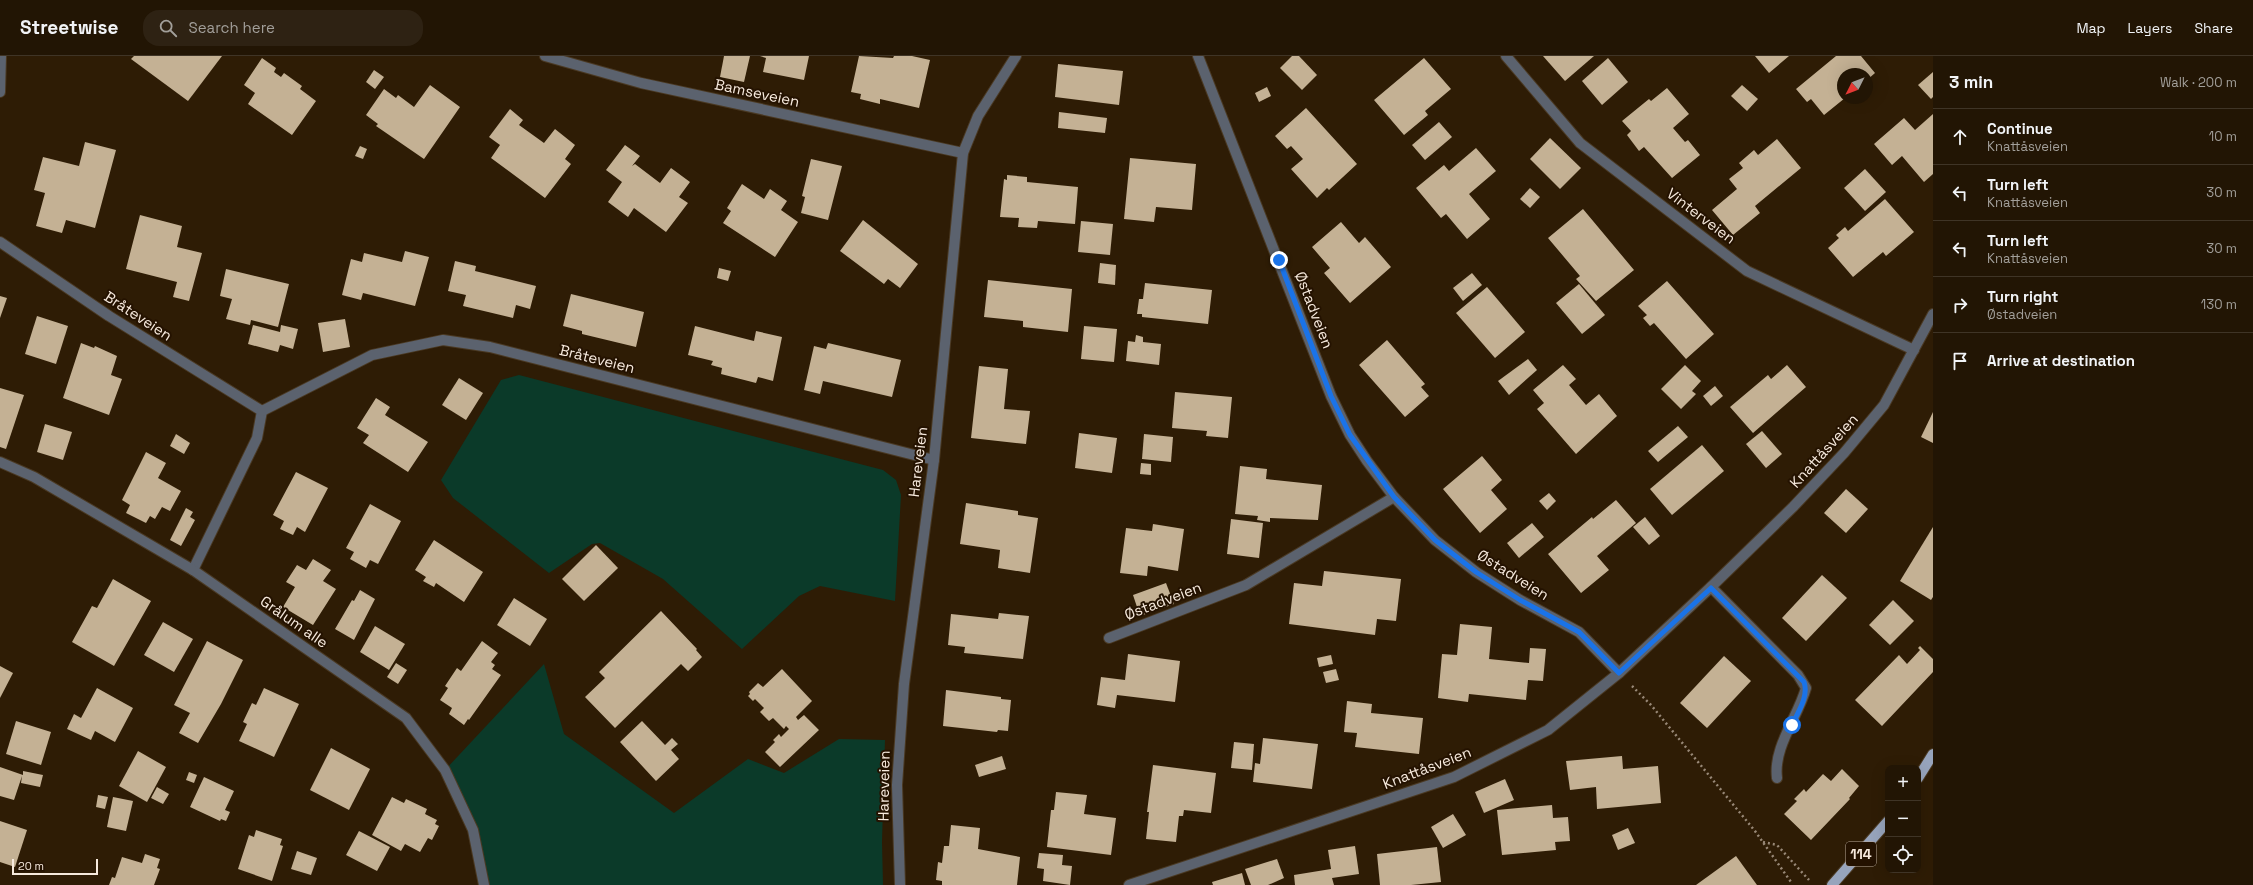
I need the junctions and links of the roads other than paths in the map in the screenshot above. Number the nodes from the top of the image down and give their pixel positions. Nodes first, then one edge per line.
1 (1, 56) edge
2 (545, 56) edge
3 (1016, 56) edge
4 (1198, 56) edge
5 (1506, 56) edge
6 (0, 92) edge
7 (964, 153) junction
8 (0, 242) edge
9 (1933, 314) edge
10 (1914, 350) junction
11 (262, 412) junction
12 (934, 460) junction
13 (0, 462) edge
14 (1394, 497) junction
15 (193, 570) junction
16 (1711, 588) junction
17 (1110, 638) dead end
18 (1619, 673) junction
19 (1933, 754) edge
20 (1921, 773) edge
21 (1777, 778) dead end
22 (1885, 824) edge
23 (484, 885) edge
24 (900, 885) edge
25 (1129, 885) edge
26 (1832, 885) edge

1 - 6 street
2 - 7 street, Bamseveien
3 - 7 street, Hareveien
4 - 14 street, Østadveien
5 - 10 street, Vinterveien
7 - 12 street, Hareveien
8 - 11 street, Bråteveien
9 - 10 street, Knattåsveien
10 - 16 street, Knattåsveien
11 - 12 street, Bråteveien
11 - 15 street
12 - 24 street, Hareveien
13 - 15 street, Grålum alle
14 - 17 street, Østadveien
14 - 18 street, Østadveien
15 - 23 street, Grålum alle
16 - 18 street, Knattåsveien
16 - 21 street
18 - 25 street, Knattåsveien
19 - 20 main road
22 - 26 main road, 114

